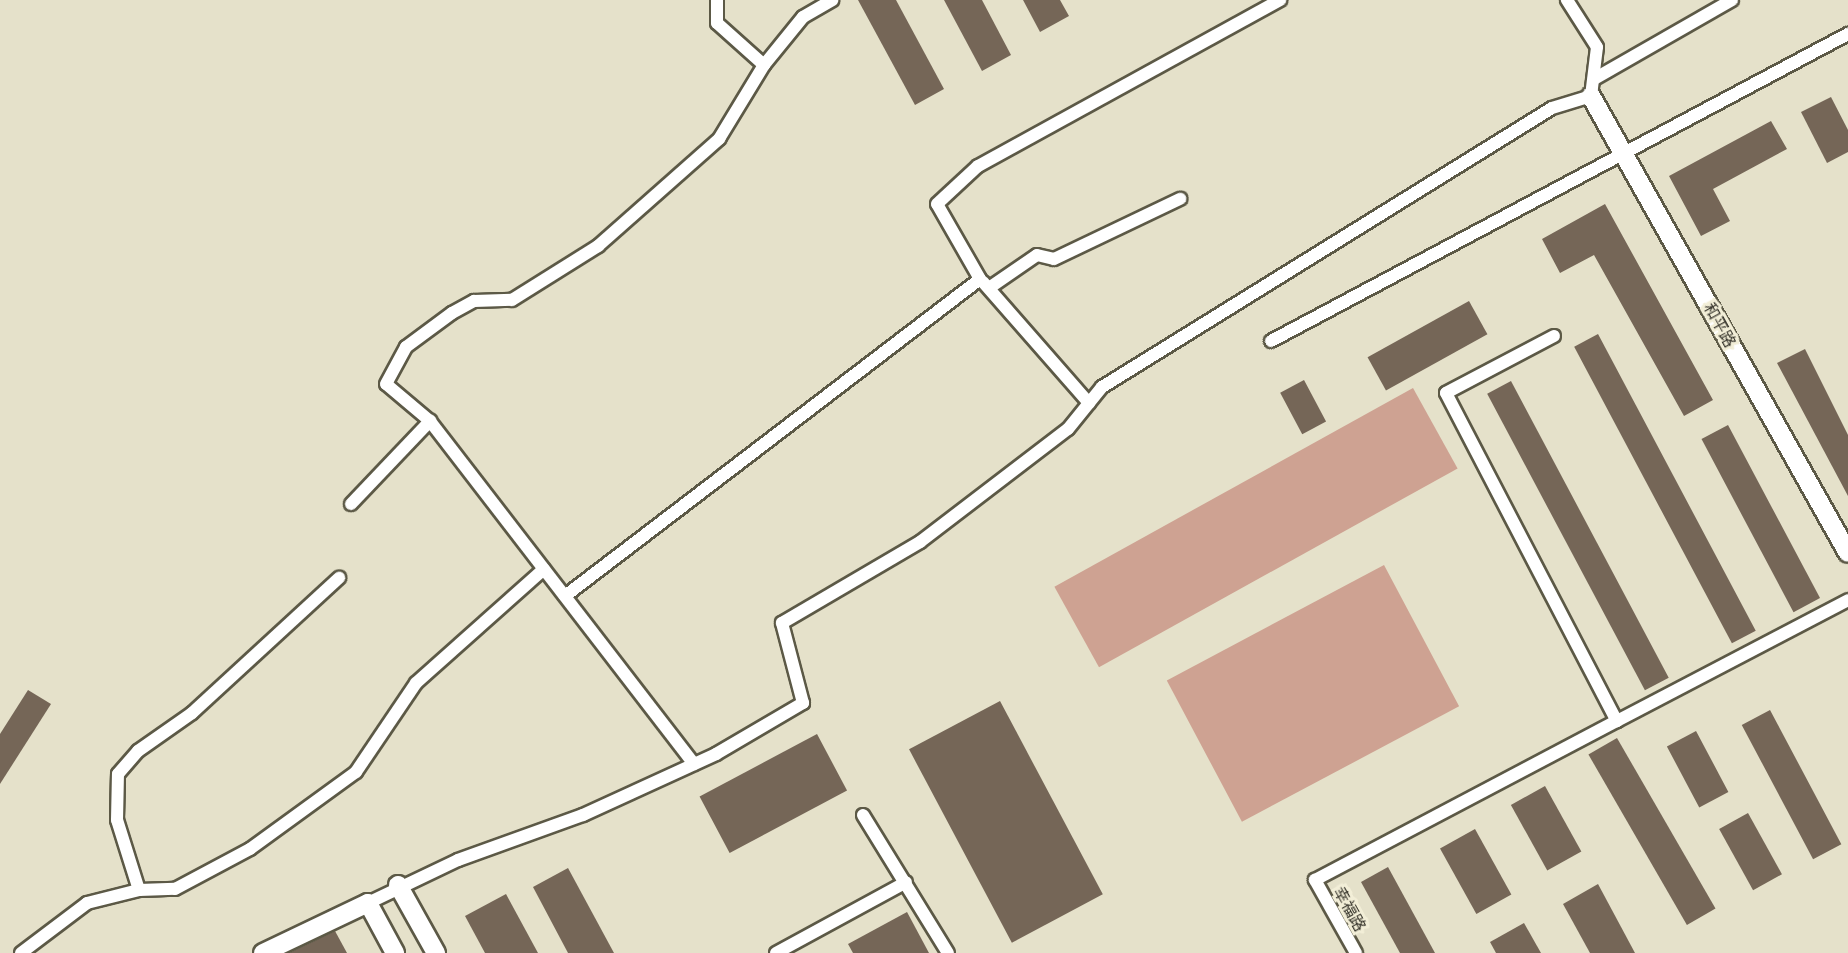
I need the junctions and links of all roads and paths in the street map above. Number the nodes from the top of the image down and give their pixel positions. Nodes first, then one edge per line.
1 (717, 0) edge
2 (833, 0) edge
3 (1280, 0) edge
4 (1567, 0) edge
5 (1732, 0) edge
6 (1848, 34) edge
7 (764, 64) junction
8 (1592, 88) junction
9 (1624, 154) junction
10 (1180, 199) dead end
11 (984, 283) junction
12 (1554, 336) dead end
13 (1271, 341) dead end
14 (1089, 403) junction
15 (430, 421) junction
16 (351, 504) dead end
17 (1848, 553) edge
18 (544, 569) junction
19 (339, 578) dead end
20 (565, 596) junction
21 (1848, 600) edge
22 (1617, 722) junction
23 (694, 764) junction
24 (863, 815) dead end
25 (906, 882) junction
26 (398, 885) junction
27 (140, 890) junction
28 (368, 903) junction
29 (21, 953) edge
30 (262, 953) edge
31 (395, 953) edge
32 (436, 953) edge
33 (776, 953) edge
34 (948, 953) edge
35 (1356, 953) edge

1 - 7 street
2 - 7 street
3 - 11 street
4 - 8 street
5 - 8 street
6 - 9 street
7 - 15 street
8 - 9 street, 和平路
8 - 14 street
9 - 13 street
9 - 17 street, 和平路
10 - 11 street
11 - 14 street
11 - 20 street
12 - 22 street
14 - 23 street
15 - 16 street
15 - 18 street
18 - 20 street
18 - 27 street
19 - 27 street
20 - 23 street
21 - 22 street
22 - 35 street, 幸福路
23 - 26 street
24 - 25 street
25 - 33 street
25 - 34 street
26 - 28 street
26 - 32 street
27 - 29 street
28 - 30 street
28 - 31 street

